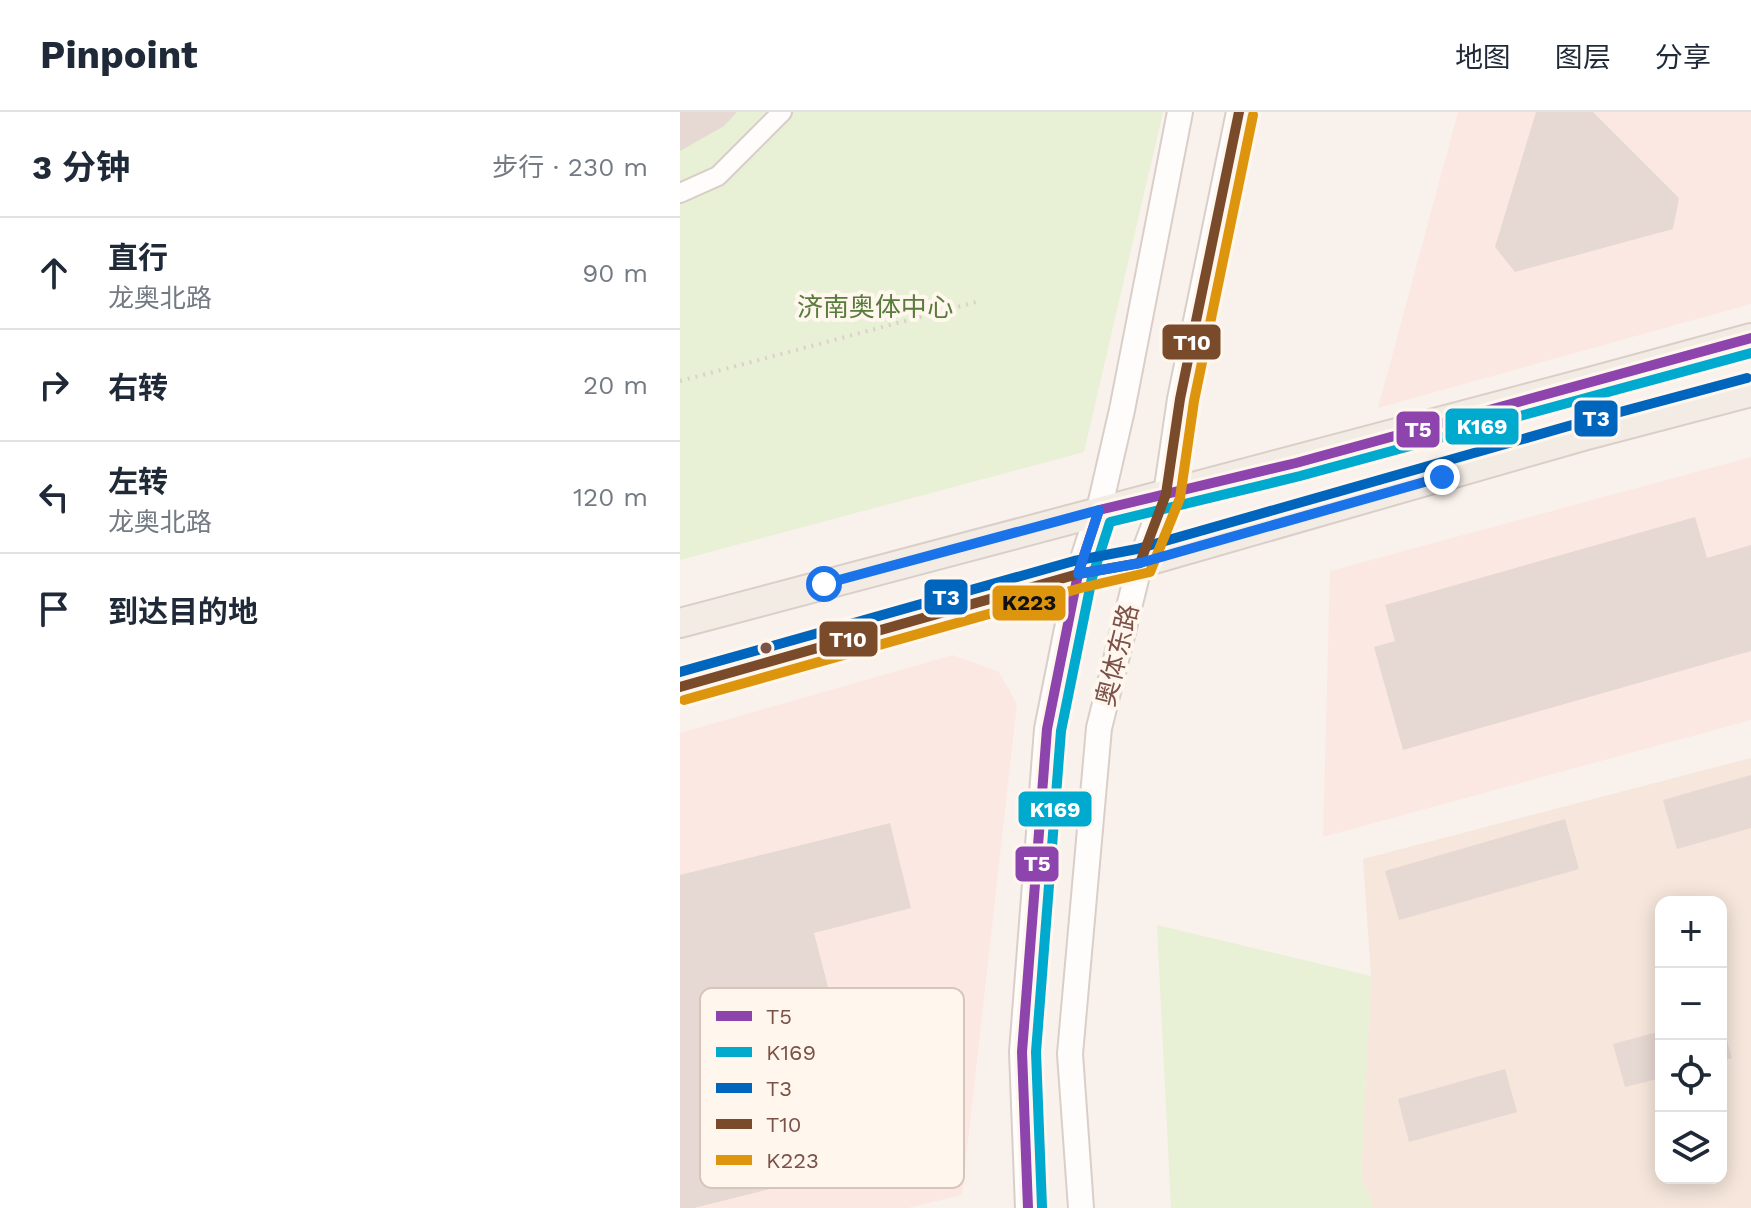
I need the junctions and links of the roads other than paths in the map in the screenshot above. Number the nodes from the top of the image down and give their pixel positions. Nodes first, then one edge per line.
1 (782, 112) edge
2 (1180, 112) edge
3 (1239, 112) edge
4 (680, 193) edge
5 (1751, 338) edge
6 (1751, 392) edge
7 (1166, 494) junction
8 (1099, 510) junction
9 (1140, 563) junction
10 (1078, 574) junction
11 (680, 623) edge
12 (680, 687) edge
13 (1028, 1208) edge
14 (1081, 1208) edge

1 - 4 street
2 - 8 main road
3 - 7 main road, 奥体东路
5 - 7 main road
6 - 9 main road
7 - 8 main road
7 - 9 main road, 奥体东路
8 - 10 main road
8 - 11 main road
9 - 10 main road
9 - 14 main road, 奥体东路
10 - 12 main road
10 - 13 main road

